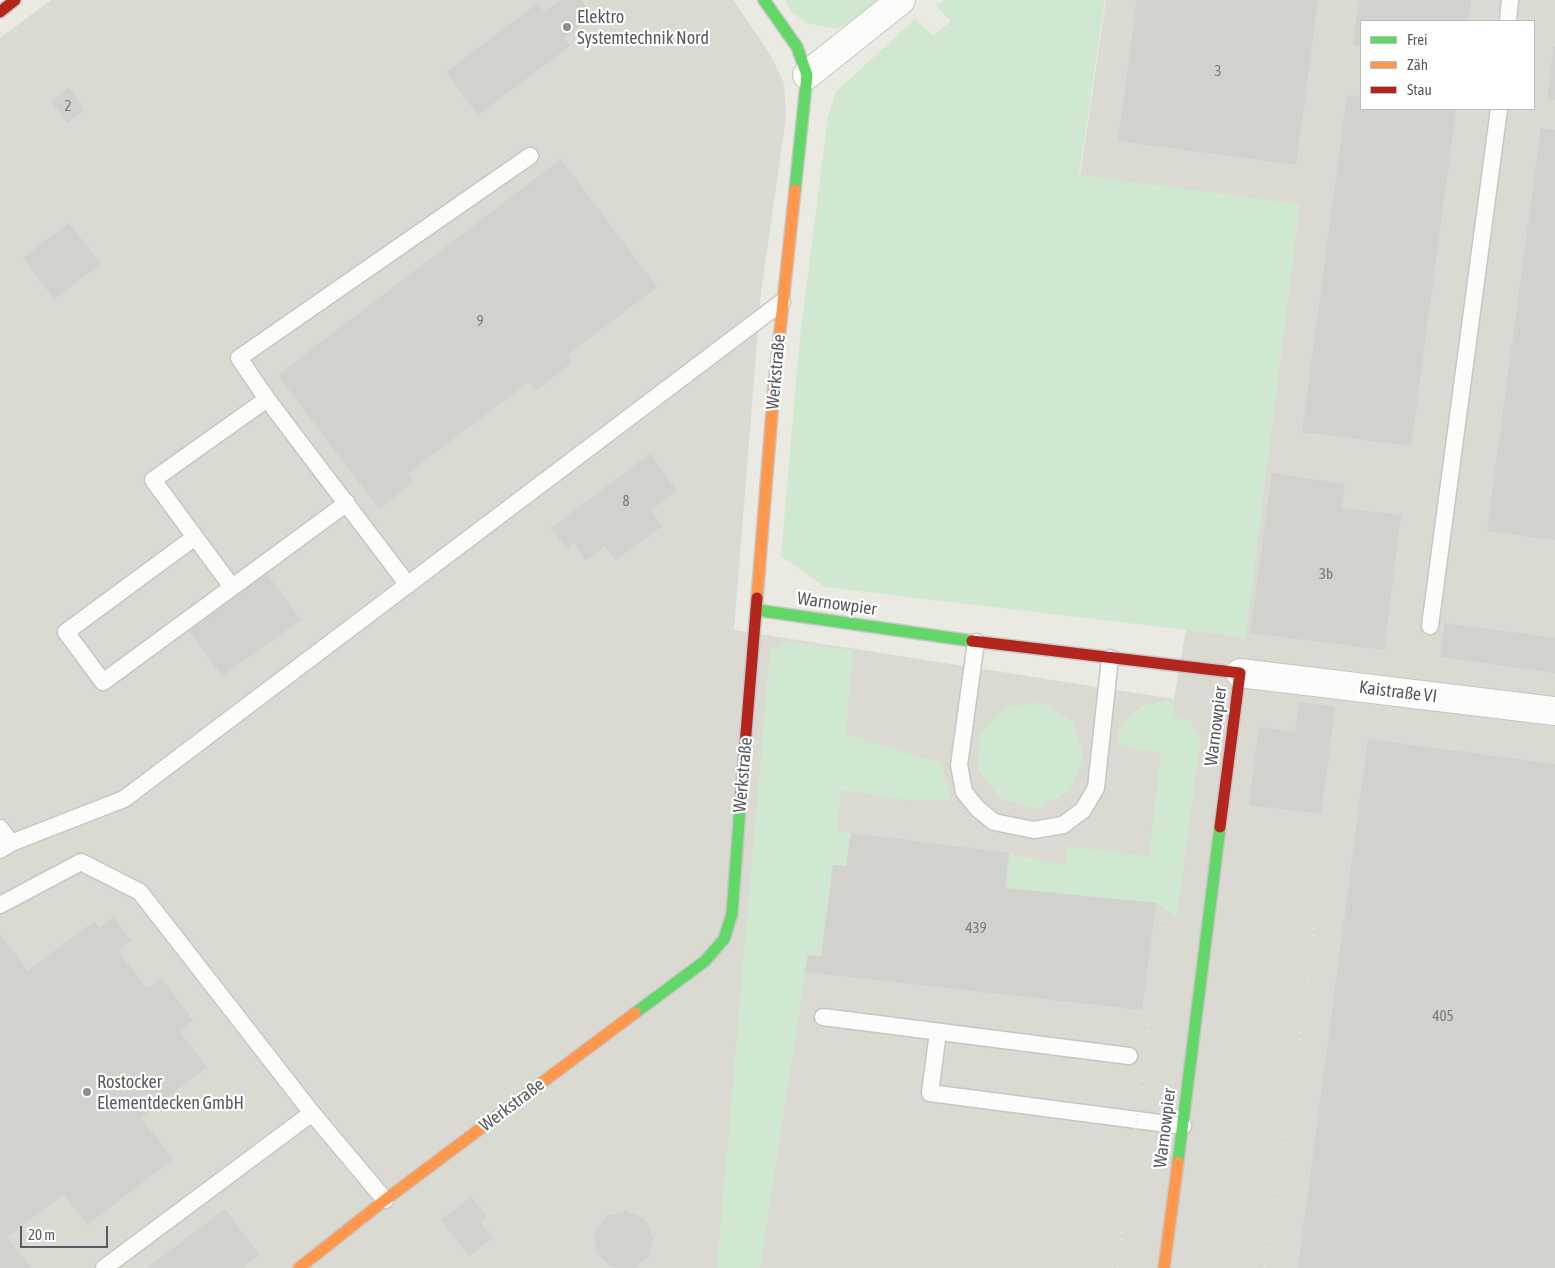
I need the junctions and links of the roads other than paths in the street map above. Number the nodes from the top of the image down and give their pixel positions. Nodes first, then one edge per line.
1 (15, 0) edge
2 (764, 0) edge
3 (901, 0) edge
4 (1510, 0) edge
5 (0, 12) edge
6 (1508, 20) edge
7 (807, 75) junction
8 (1499, 110) edge
9 (530, 156) dead end
10 (782, 302) junction
11 (267, 399) junction
12 (347, 503) junction
13 (195, 537) junction
14 (408, 585) junction
15 (232, 587) junction
16 (756, 610) junction
17 (1430, 626) dead end
18 (976, 642) junction
19 (1110, 658) junction
20 (1240, 673) junction
21 (1555, 711) edge
22 (0, 828) edge
23 (6, 846) edge
24 (0, 905) edge
25 (823, 1017) dead end
26 (938, 1032) junction
27 (1129, 1056) dead end
28 (312, 1113) junction
29 (1183, 1126) junction
30 (384, 1200) junction
31 (104, 1268) edge
32 (299, 1268) edge
33 (1164, 1268) edge

1 - 5 street
2 - 7 street, Werkstraße
3 - 7 street
4 - 6 lane
7 - 10 street, Werkstraße
8 - 17 lane
9 - 11 lane
10 - 14 lane
10 - 16 street, Werkstraße
11 - 12 lane
11 - 13 lane
12 - 14 lane
12 - 15 lane
13 - 15 lane
13 - 15 lane
14 - 23 lane
16 - 18 street, Warnowpier
16 - 30 street, Werkstraße
18 - 19 street, Warnowpier
18 - 19 lane
19 - 20 street, Warnowpier
20 - 21 street, Kaistraße VI
20 - 29 street, Warnowpier
22 - 23 lane
24 - 28 lane
25 - 26 lane
26 - 27 lane
26 - 29 lane
28 - 30 lane
28 - 31 lane
29 - 33 street, Warnowpier
30 - 32 street, Werkstraße

